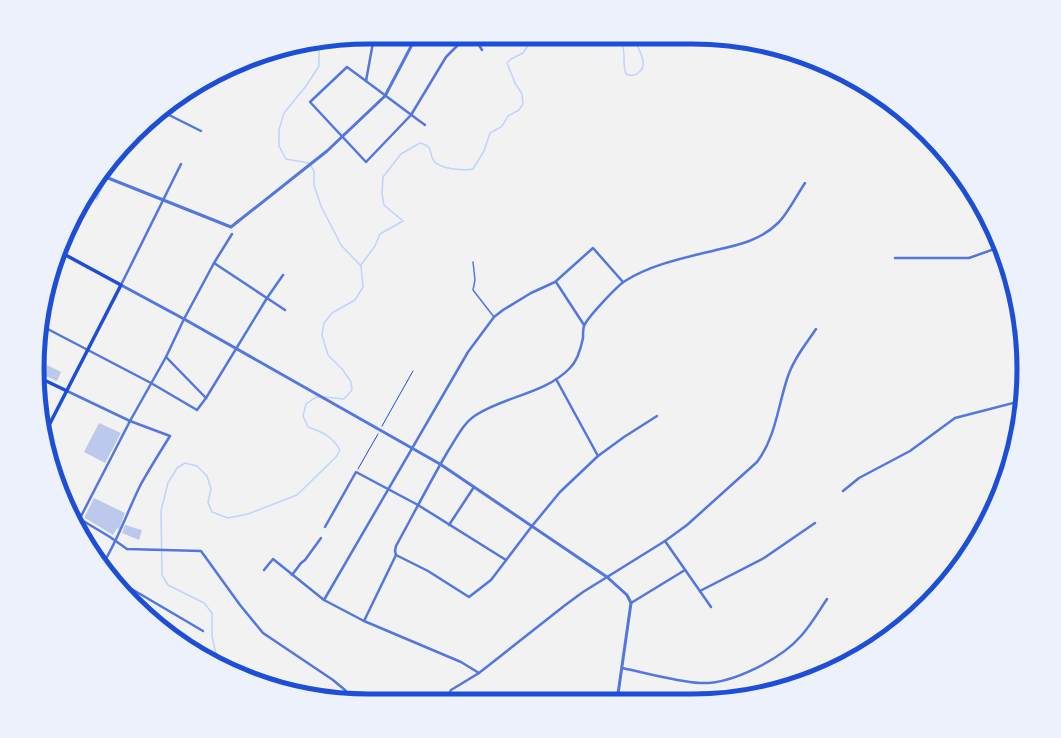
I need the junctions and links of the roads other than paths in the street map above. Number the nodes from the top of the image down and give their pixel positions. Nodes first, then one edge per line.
1 (373, 44) edge
2 (412, 44) edge
3 (459, 44) edge
4 (478, 44) edge
5 (482, 50) dead end
6 (366, 81) junction
7 (386, 96) junction
8 (167, 114) edge
9 (411, 115) junction
10 (425, 125) dead end
11 (201, 131) dead end
12 (342, 137) junction
13 (181, 164) dead end
14 (107, 177) edge
15 (805, 183) dead end
16 (162, 200) junction
17 (232, 234) dead end
18 (994, 249) edge
19 (65, 255) edge
20 (895, 258) dead end
21 (473, 262) dead end
22 (214, 263) junction
23 (283, 275) dead end
24 (556, 282) junction
25 (623, 282) junction
26 (121, 286) junction
27 (267, 298) junction
28 (285, 310) dead end
29 (494, 317) junction
30 (184, 319) junction
31 (584, 325) junction
32 (47, 328) edge
33 (816, 329) dead end
34 (235, 349) junction
35 (87, 350) junction
36 (166, 357) junction
37 (556, 379) junction
38 (45, 380) edge
39 (151, 383) junction
40 (67, 391) junction
41 (206, 398) junction
42 (1015, 403) edge
43 (657, 416) dead end
44 (130, 421) junction
45 (49, 425) edge
46 (413, 449) junction
47 (598, 456) junction
48 (440, 464) junction
49 (474, 487) junction
50 (389, 490) junction
51 (843, 491) dead end
52 (418, 505) junction
53 (81, 518) edge
54 (82, 520) edge
55 (815, 523) dead end
56 (449, 525) junction
57 (532, 526) junction
58 (325, 527) dead end
59 (321, 538) dead end
60 (665, 541) junction
61 (116, 542) junction
62 (397, 556) junction
63 (106, 559) edge
64 (506, 560) junction
65 (264, 570) dead end
66 (685, 570) junction
67 (292, 575) junction
68 (607, 578) junction
69 (129, 587) edge
70 (700, 591) junction
71 (827, 599) dead end
72 (324, 600) junction
73 (631, 603) junction
74 (711, 607) dead end
75 (364, 621) junction
76 (203, 631) dead end
77 (622, 668) junction
78 (479, 673) junction
79 (347, 693) edge
80 (449, 694) edge
81 (618, 694) edge

1 - 6 street
2 - 7 street
3 - 9 street
4 - 5 street
6 - 7 street
6 - 12 street
7 - 9 street
7 - 12 street
8 - 11 street
9 - 10 street
9 - 12 street
12 - 16 street
13 - 16 street
14 - 16 street
15 - 25 street
16 - 26 street
17 - 22 street
18 - 20 street
19 - 26 main road
21 - 29 street
22 - 27 street
22 - 30 street
23 - 27 street
24 - 25 street
24 - 29 street
24 - 31 street
25 - 31 street
26 - 30 street
26 - 35 main road
27 - 28 street
27 - 34 street
29 - 46 street
30 - 34 street
30 - 36 street
31 - 37 street
32 - 35 street
33 - 60 street
34 - 41 street
34 - 46 street
35 - 39 street
35 - 40 main road
36 - 39 street
36 - 41 street
37 - 47 street
37 - 48 street
38 - 40 main road
39 - 41 street
39 - 44 street
40 - 44 street
40 - 45 main road
42 - 51 street
43 - 47 street
44 - 53 street
44 - 61 street
46 - 48 street
46 - 50 street
47 - 57 street
48 - 49 street
48 - 52 street
49 - 56 street
49 - 57 street
50 - 52 street
50 - 58 street
50 - 72 street
52 - 56 street
52 - 62 street
54 - 61 street
55 - 70 street
56 - 64 street
57 - 64 street
57 - 68 street
59 - 67 street
60 - 66 street
60 - 68 street
61 - 63 street
61 - 79 street
62 - 64 street
62 - 75 street
65 - 67 street
66 - 70 street
66 - 73 street
67 - 72 street
68 - 73 street
68 - 78 street
69 - 76 street
70 - 74 street
71 - 77 street
72 - 75 street
73 - 77 street
75 - 78 street
77 - 81 street
78 - 80 street

